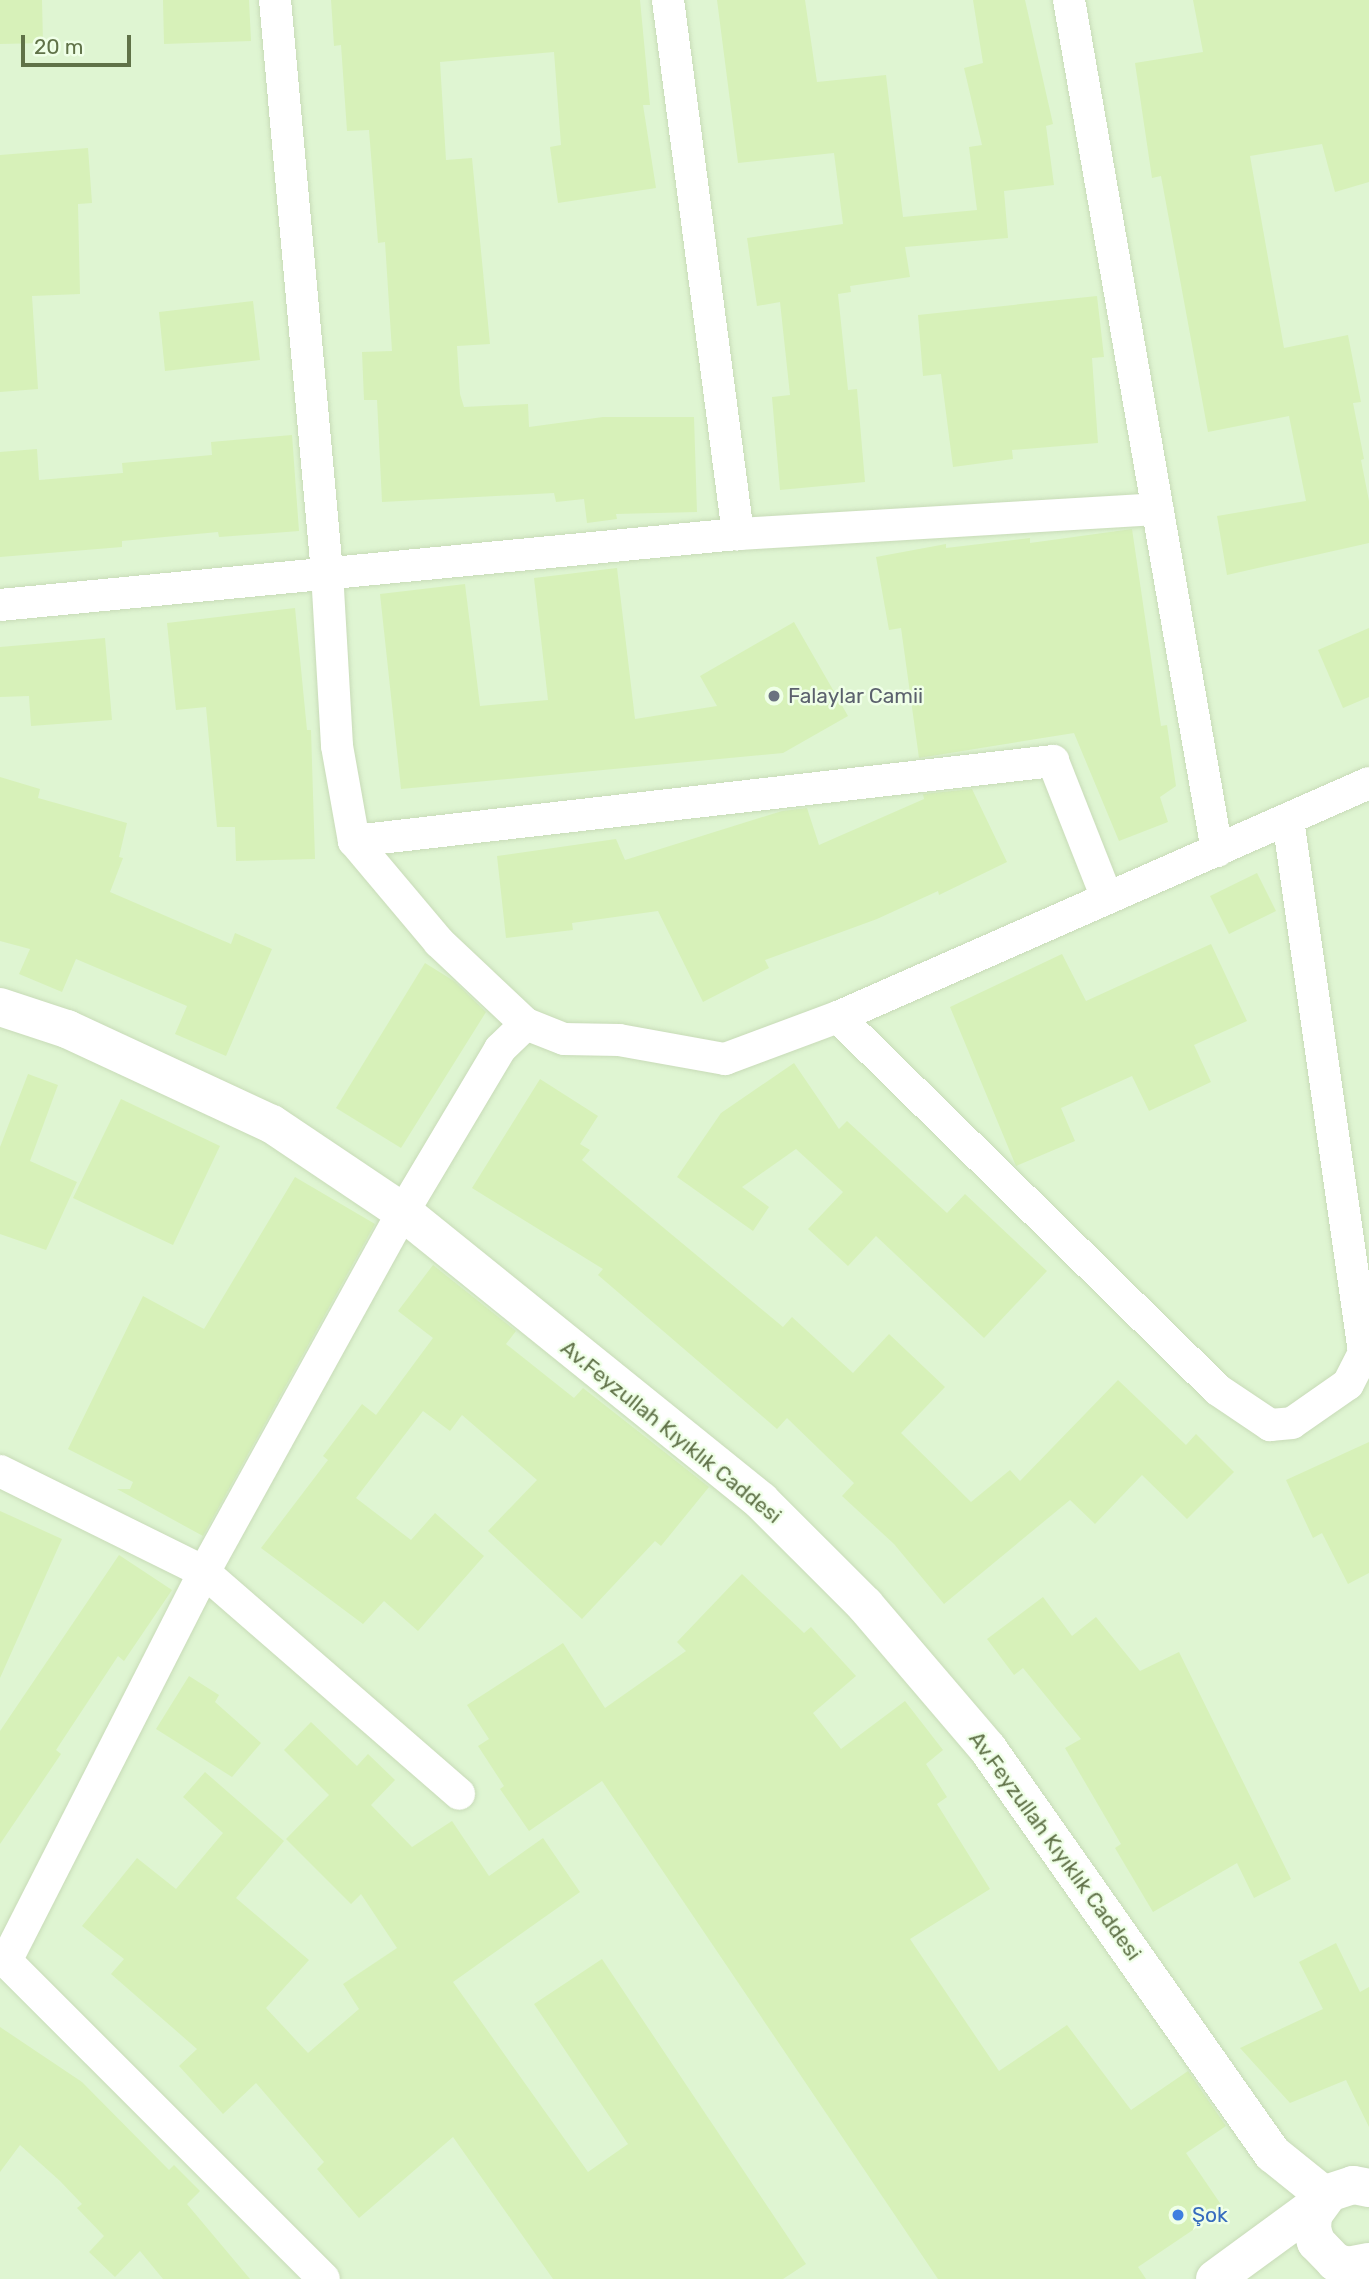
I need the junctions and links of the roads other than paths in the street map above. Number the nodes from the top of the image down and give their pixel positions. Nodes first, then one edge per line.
1 (275, 0) edge
2 (668, 0) edge
3 (1069, 0) edge
4 (1157, 509) junction
5 (738, 534) junction
6 (327, 572) junction
7 (0, 605) edge
8 (1369, 783) edge
9 (1288, 819) junction
10 (355, 841) junction
11 (1217, 850) junction
12 (1107, 898) junction
13 (0, 1007) edge
14 (838, 1017) junction
15 (526, 1024) junction
16 (403, 1212) junction
17 (1367, 1354) edge
18 (0, 1471) edge
19 (204, 1572) junction
20 (459, 1794) dead end
21 (4, 1957) edge
22 (1368, 2187) edge
23 (1322, 2199) junction
24 (1347, 2269) edge
25 (324, 2279) edge
26 (1215, 2279) edge

1 - 6 street
2 - 5 street
3 - 4 street
4 - 5 street
4 - 11 street
5 - 6 street
6 - 7 street
6 - 10 street
8 - 9 street
9 - 11 street
9 - 17 street
10 - 12 street
10 - 15 street
11 - 12 street
12 - 14 street
13 - 16 street, Av.Feyzullah Kıyıklık Caddesi
14 - 15 street
14 - 17 street
15 - 16 street
16 - 19 street
16 - 23 street, Av.Feyzullah Kıyıklık Caddesi
18 - 19 street
19 - 20 street
19 - 21 street
21 - 25 street
22 - 23 street
23 - 24 street
23 - 26 street

